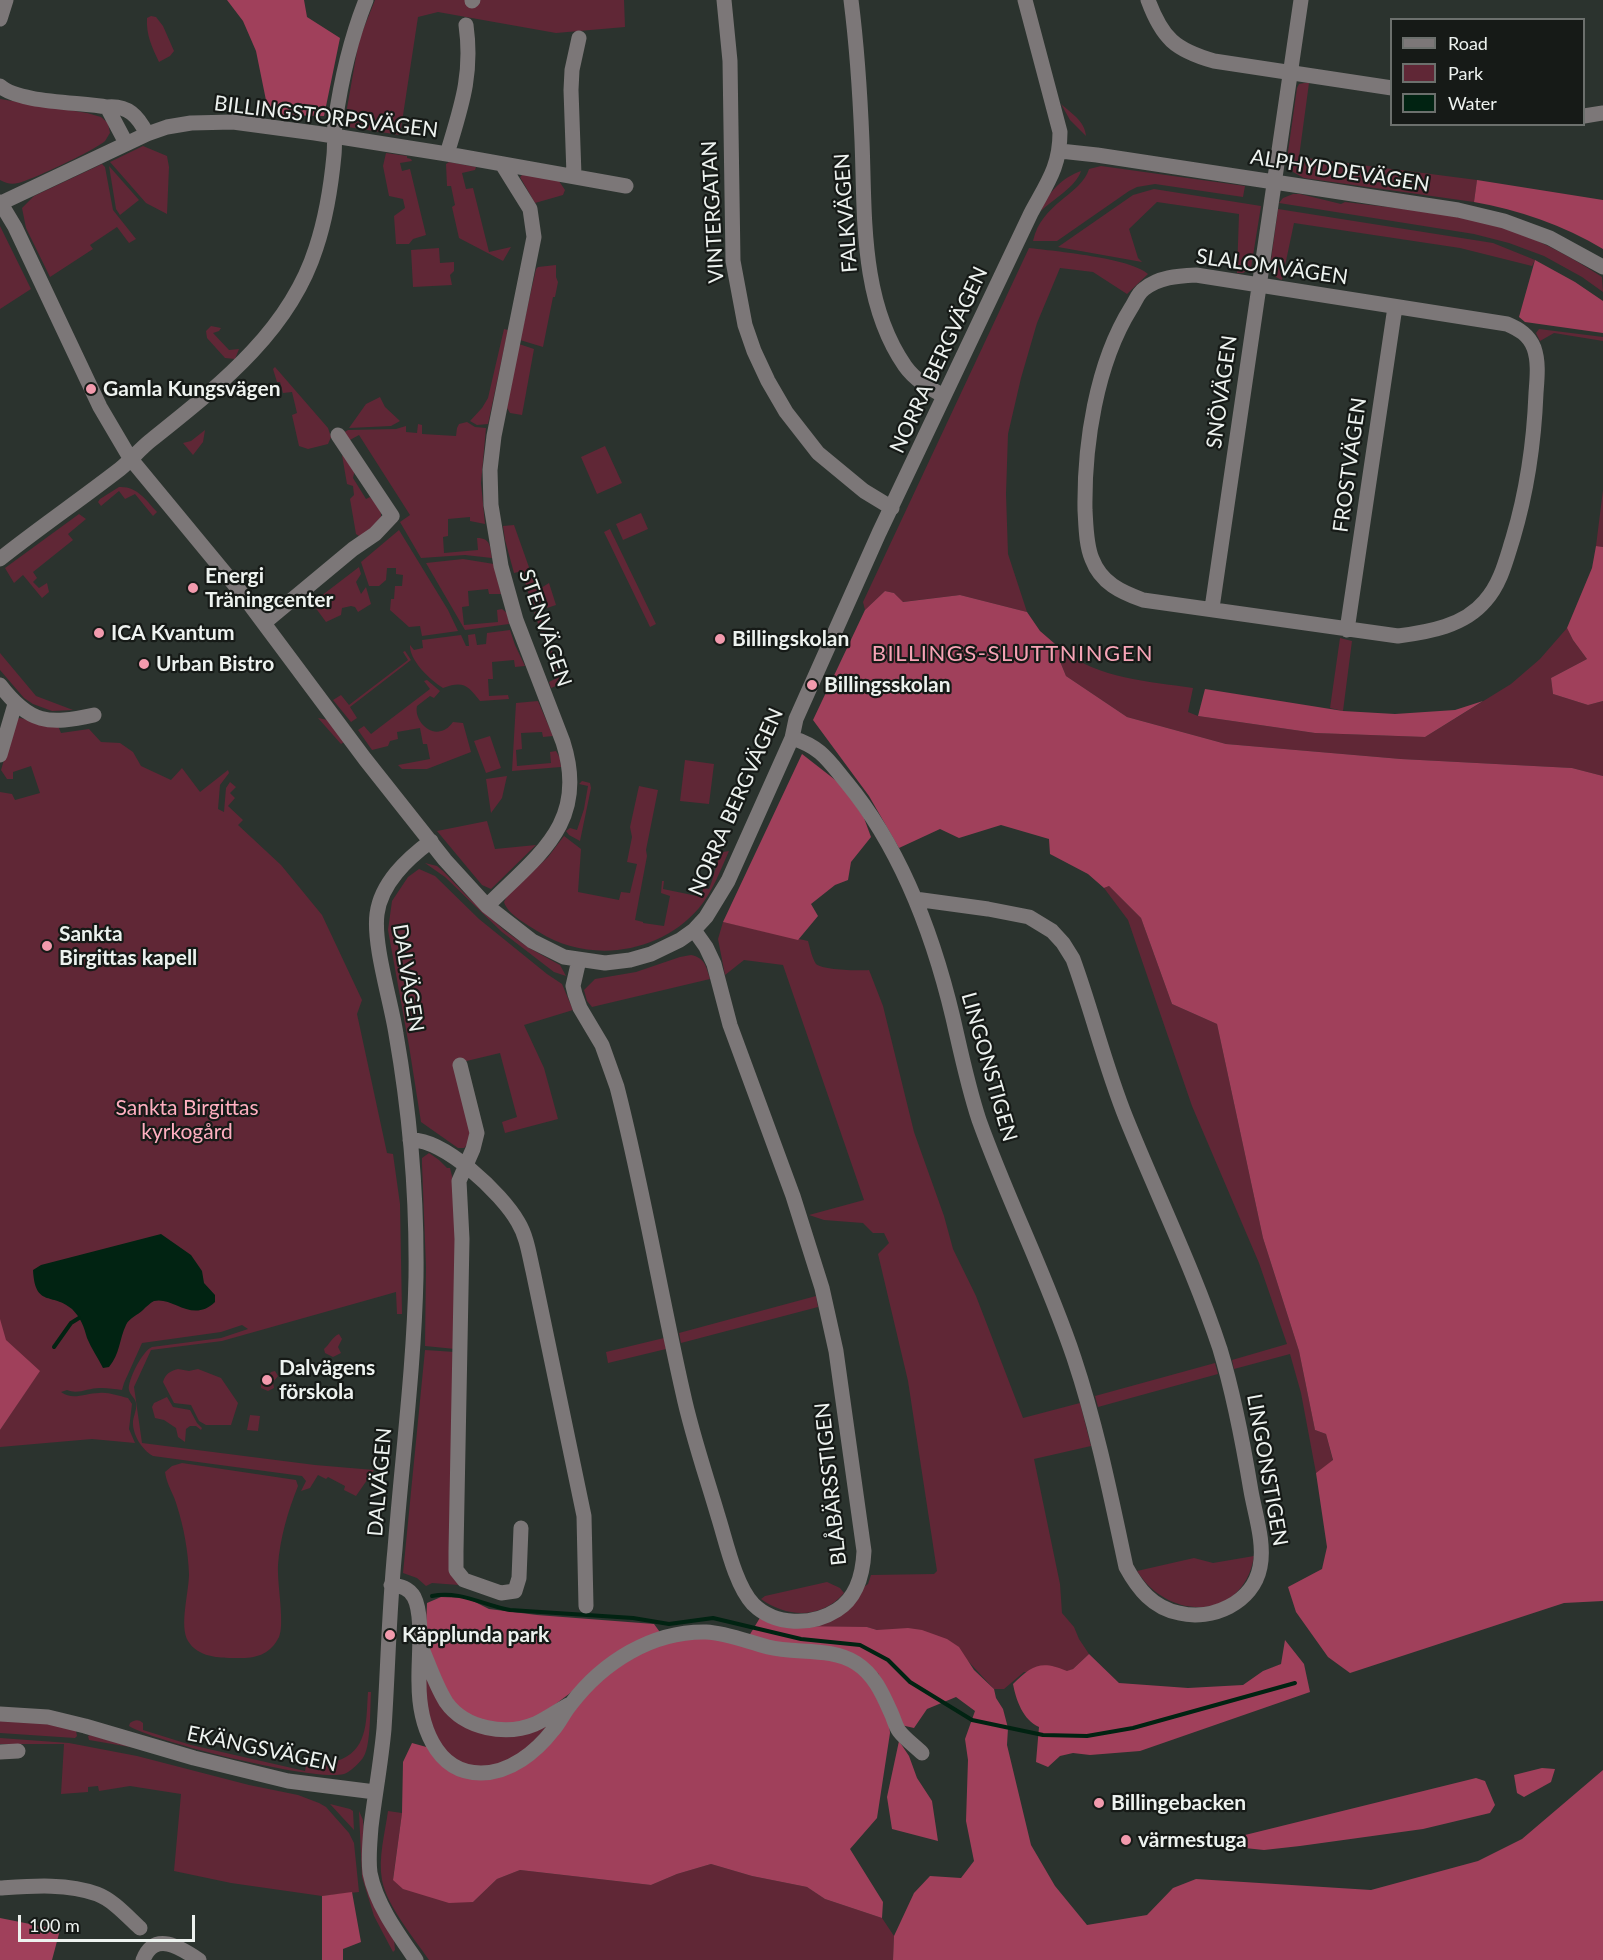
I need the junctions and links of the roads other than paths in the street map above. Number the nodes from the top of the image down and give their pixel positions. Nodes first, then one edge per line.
1 (6, 0) edge
2 (366, 0) edge
3 (724, 0) edge
4 (851, 0) edge
5 (1025, 0) edge
6 (1148, 0) edge
7 (1301, 0) edge
8 (0, 19) edge
9 (466, 25) dead end
10 (579, 38) dead end
11 (1290, 72) junction
12 (0, 86) edge
13 (1390, 88) edge
14 (107, 107) junction
15 (1603, 113) edge
16 (1585, 116) edge
17 (147, 134) junction
18 (335, 136) junction
19 (126, 143) junction
20 (1060, 151) junction
21 (447, 154) junction
22 (502, 164) junction
23 (574, 175) junction
24 (1275, 182) junction
25 (626, 186) dead end
26 (1, 202) edge
27 (1603, 267) edge
28 (1258, 286) junction
29 (1395, 307) junction
30 (944, 396) junction
31 (338, 435) dead end
32 (130, 458) junction
33 (892, 508) junction
34 (0, 559) edge
35 (1212, 608) junction
36 (264, 623) junction
37 (1347, 630) junction
38 (0, 685) edge
39 (15, 704) junction
40 (94, 716) dead end
41 (792, 738) junction
42 (0, 755) edge
43 (431, 841) junction
44 (915, 899) junction
45 (487, 906) junction
46 (693, 930) junction
47 (579, 960) junction
48 (460, 1065) dead end
49 (410, 1140) junction
50 (464, 1166) junction
51 (521, 1528) dead end
52 (392, 1585) junction
53 (586, 1606) dead end
54 (420, 1644) junction
55 (570, 1704) junction
56 (0, 1714) edge
57 (18, 1751) dead end
58 (0, 1752) edge
59 (922, 1753) dead end
60 (375, 1792) junction
61 (0, 1888) edge
62 (140, 1928) dead end
63 (409, 1958) edge
64 (143, 1960) edge
65 (199, 1960) edge

1 - 8 street
2 - 18 street
3 - 33 street, VINTERGATAN
4 - 30 street, FALKVÄGEN
5 - 20 street
6 - 11 street
7 - 11 street, SNÖVÄGEN
9 - 21 street, BILLINGSTORPSVÄGEN
10 - 23 street
11 - 13 street
11 - 24 street, SNÖVÄGEN
12 - 14 street
14 - 17 street
14 - 19 street
15 - 16 street
17 - 18 street, BILLINGSTORPSVÄGEN
17 - 19 street, BILLINGSTORPSVÄGEN
18 - 21 street, BILLINGSTORPSVÄGEN
18 - 32 street
19 - 26 street, BILLINGSTORPSVÄGEN
20 - 24 street, ALPHYDDEVÄGEN
20 - 30 street, NORRA BERGVÄGEN
21 - 22 street, BILLINGSTORPSVÄGEN
22 - 23 street, BILLINGSTORPSVÄGEN
22 - 45 street, STENVÄGEN
23 - 25 street, BILLINGSTORPSVÄGEN
24 - 27 street, ALPHYDDEVÄGEN
24 - 28 street, SNÖVÄGEN
26 - 32 street, NORRA BERGVÄGEN
28 - 29 street, SLALOMVÄGEN
28 - 35 street, SNÖVÄGEN
28 - 35 street, SLALOMVÄGEN
29 - 37 street, FROSTVÄGEN
29 - 37 street, SLALOMVÄGEN
30 - 33 street, NORRA BERGVÄGEN
31 - 36 street
32 - 34 street
32 - 36 street, NORRA BERGVÄGEN
33 - 41 street, NORRA BERGVÄGEN
35 - 37 street, SLALOMVÄGEN
36 - 43 street, NORRA BERGVÄGEN
38 - 39 street
39 - 40 street
39 - 42 street
41 - 44 street, LINGONSTIGEN
41 - 46 street, NORRA BERGVÄGEN
43 - 45 street, NORRA BERGVÄGEN
43 - 49 street, DALVÄGEN
44 - 44 street, LINGONSTIGEN
45 - 47 street, NORRA BERGVÄGEN
46 - 47 street, NORRA BERGVÄGEN
46 - 47 street, BLÅBÄRSSTIGEN
48 - 50 street
49 - 50 street
49 - 52 street, DALVÄGEN
50 - 51 street
50 - 53 street
52 - 54 street
52 - 60 street, DALVÄGEN
54 - 55 street
54 - 55 street
55 - 59 street
56 - 60 street, EKÄNGSVÄGEN
57 - 58 street
60 - 63 street
61 - 62 street
64 - 65 street

